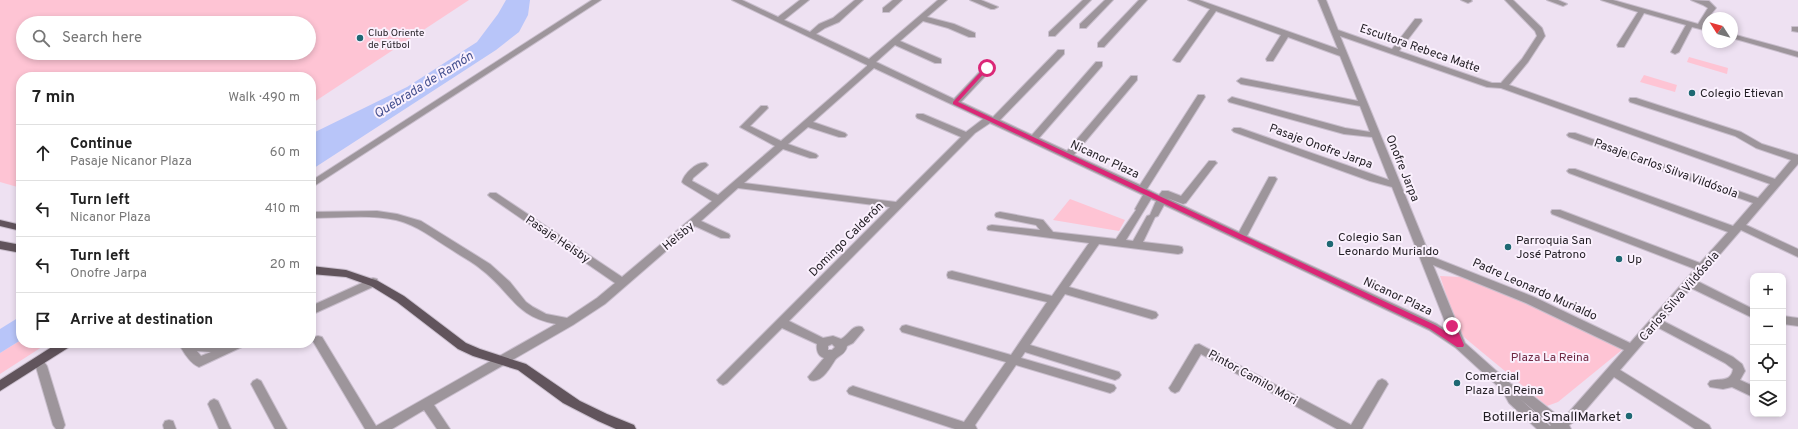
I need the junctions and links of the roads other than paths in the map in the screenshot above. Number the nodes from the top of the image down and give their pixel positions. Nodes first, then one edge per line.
1 (597, 0) edge
2 (736, 0) edge
3 (805, 0) edge
4 (859, 0) edge
5 (898, 0) edge
6 (943, 0) edge
7 (974, 0) edge
8 (1087, 0) edge
9 (1109, 0) edge
10 (1143, 0) edge
11 (1192, 0) edge
12 (1322, 0) edge
13 (1509, 0) edge
14 (1551, 0) edge
15 (1605, 0) edge
16 (1695, 0) edge
17 (1563, 4) dead end
18 (994, 8) dead end
19 (1214, 8) junction
20 (886, 10) dead end
21 (1642, 11) junction
22 (1710, 12) edge
23 (922, 18) junction
24 (779, 20) junction
25 (1418, 21) dead end
26 (1690, 24) junction
27 (1083, 26) dead end
28 (1702, 27) edge
29 (1334, 31) junction
30 (1286, 33) junction
31 (1052, 34) dead end
32 (810, 35) junction
33 (972, 35) dead end
34 (1738, 38) edge
35 (894, 41) junction
36 (1101, 45) dead end
37 (1621, 45) dead end
38 (1061, 52) dead end
39 (1394, 52) junction
40 (1675, 52) dead end
41 (1343, 54) junction
42 (1798, 55) edge
43 (1270, 59) dead end
44 (1177, 60) dead end
45 (938, 61) dead end
46 (871, 64) junction
47 (1099, 64) dead end
48 (987, 68) dead end
49 (1134, 78) dead end
50 (1241, 80) dead end
51 (1500, 86) junction
52 (1201, 97) dead end
53 (1232, 100) dead end
54 (1633, 100) dead end
55 (955, 103) junction
56 (1364, 104) junction
57 (764, 108) dead end
58 (920, 116) dead end
59 (992, 120) junction
60 (806, 123) junction
61 (1237, 130) dead end
62 (1572, 134) dead end
63 (842, 135) dead end
64 (1376, 135) junction
65 (967, 136) junction
66 (1033, 140) junction
67 (781, 145) junction
68 (813, 156) dead end
69 (1068, 156) junction
70 (1212, 163) dead end
71 (1796, 163) edge
72 (703, 165) dead end
73 (1572, 172) dead end
74 (1272, 179) dead end
75 (316, 182) edge
76 (1777, 182) junction
77 (1396, 184) junction
78 (736, 185) junction
79 (1145, 192) junction
80 (493, 195) dead end
81 (719, 200) junction
82 (1161, 200) junction
83 (1760, 202) junction
84 (1180, 204) junction
85 (898, 205) junction
86 (1556, 212) dead end
87 (316, 215) edge
88 (1000, 216) dead end
89 (694, 222) junction
90 (0, 223) edge
91 (16, 227) edge
92 (992, 228) dead end
93 (1738, 228) junction
94 (1050, 235) junction
95 (725, 236) dead end
96 (1242, 238) junction
97 (1096, 240) junction
98 (1119, 243) junction
99 (0, 245) edge
100 (1136, 245) junction
101 (16, 248) edge
102 (1178, 250) dead end
103 (1798, 253) edge
104 (1425, 258) junction
105 (1703, 268) junction
106 (316, 270) edge
107 (952, 275) dead end
108 (374, 282) junction
109 (623, 283) junction
110 (1691, 283) junction
111 (1062, 289) junction
112 (1054, 300) junction
113 (316, 309) edge
114 (1750, 312) edge
115 (1152, 315) dead end
116 (1786, 320) edge
117 (569, 322) junction
118 (781, 322) junction
119 (1656, 322) junction
120 (1798, 322) edge
121 (906, 329) dead end
122 (858, 330) dead end
123 (318, 340) dead end
124 (824, 343) junction
125 (841, 344) junction
126 (1460, 345) junction
127 (1022, 347) junction
128 (59, 348) edge
129 (189, 348) edge
130 (229, 348) edge
131 (1632, 349) junction
132 (831, 355) junction
133 (504, 360) junction
134 (1013, 360) junction
135 (38, 362) junction
136 (1612, 371) junction
137 (1115, 375) dead end
138 (814, 377) dead end
139 (723, 380) dead end
140 (1733, 382) junction
141 (257, 384) dead end
142 (1382, 384) dead end
143 (1714, 384) dead end
144 (0, 386) edge
145 (1507, 387) junction
146 (1110, 388) dead end
147 (1176, 388) dead end
148 (1750, 390) edge
149 (853, 391) dead end
150 (426, 403) junction
151 (214, 404) dead end
152 (59, 425) dead end
153 (951, 426) edge
154 (1560, 428) edge
155 (225, 429) edge
156 (281, 429) edge
157 (372, 429) edge
158 (381, 429) edge
159 (444, 429) edge
160 (630, 429) edge
161 (968, 429) edge
162 (1348, 429) edge
163 (1355, 429) edge
164 (1545, 429) edge
165 (1705, 429) edge

1 - 75 street
2 - 24 street, Nicanor Plaza
3 - 24 street
4 - 32 street
5 - 20 street
6 - 23 street, Helsby
7 - 18 street
8 - 31 street
9 - 27 street
10 - 36 street
11 - 19 street
12 - 29 street, Onofre Jarpa
13 - 51 street
14 - 17 street
15 - 21 street
16 - 22 street
19 - 30 street
19 - 44 street
21 - 26 street
21 - 37 street
23 - 33 street
23 - 35 street, Helsby
24 - 32 street, Nicanor Plaza
25 - 39 street
26 - 28 street
26 - 40 street
29 - 39 street, Escultora Rebeca Matte
29 - 41 street, Onofre Jarpa
30 - 41 street
30 - 43 street
32 - 46 street, Nicanor Plaza
34 - 42 street
35 - 45 street
35 - 46 street, Helsby
38 - 59 street, Domingo Calderón
39 - 51 street, Escultora Rebeca Matte
41 - 56 street, Onofre Jarpa
46 - 55 street, Nicanor Plaza
46 - 60 street, Helsby
47 - 66 street
48 - 55 street
49 - 69 street
50 - 56 street
51 - 76 street, Escultora Rebeca Matte
52 - 79 street
53 - 64 street, Pasaje Onofre Jarpa
54 - 71 street
55 - 59 street, Nicanor Plaza
56 - 64 street, Onofre Jarpa
57 - 67 street
58 - 65 street
59 - 65 street, Domingo Calderón
59 - 66 street, Nicanor Plaza
60 - 63 street
60 - 67 street, Helsby
61 - 77 street, Pasaje Onofre Jarpa
62 - 83 street, Pasaje Carlos Silva Vildósola
64 - 77 street, Onofre Jarpa
65 - 85 street, Domingo Calderón
66 - 69 street, Nicanor Plaza
67 - 68 street
67 - 78 street, Helsby
69 - 79 street, Nicanor Plaza
70 - 84 street
71 - 76 street, Carlos Silva Vildósola
72 - 81 street
73 - 93 street
74 - 96 street
76 - 83 street, Carlos Silva Vildósola
77 - 104 street, Onofre Jarpa
78 - 81 street, Helsby
78 - 85 street
79 - 82 street, Nicanor Plaza
79 - 98 street
80 - 109 street, Pasaje Helsby
81 - 89 street, Helsby
82 - 84 street, Nicanor Plaza
82 - 100 street
83 - 93 street, Carlos Silva Vildósola
84 - 96 street, Nicanor Plaza
85 - 118 street, Domingo Calderón
86 - 105 street
87 - 117 street
88 - 94 street
89 - 95 street
89 - 109 street, Helsby
90 - 91 main road
92 - 94 street
93 - 103 street
93 - 105 street, Carlos Silva Vildósola
94 - 97 street
96 - 126 street, Nicanor Plaza
97 - 98 street
97 - 111 street
98 - 100 street
99 - 101 main road
100 - 102 street
104 - 126 street, Onofre Jarpa
104 - 131 street, Padre Leonardo Murialdo
105 - 110 street, Carlos Silva Vildósola
106 - 108 main road
107 - 112 street
108 - 113 street
108 - 133 main road
109 - 117 street, Helsby
110 - 114 street
110 - 119 street, Carlos Silva Vildósola
111 - 112 street
111 - 115 street
112 - 127 street
116 - 120 street
117 - 133 street, Helsby
118 - 124 street
118 - 139 street, Domingo Calderón
119 - 131 street, Carlos Silva Vildósola
119 - 140 street
121 - 134 street
122 - 125 street
123 - 157 street
124 - 125 street
124 - 132 street
125 - 132 street
126 - 145 street, Nicanor Plaza
127 - 134 street
127 - 137 street
128 - 135 main road
129 - 130 street
131 - 136 street, Carlos Silva Vildósola
132 - 138 street
133 - 150 street, Helsby
133 - 160 main road
134 - 146 street
134 - 161 street
135 - 144 main road
135 - 152 street
136 - 154 street, Carlos Silva Vildósola
136 - 165 street
140 - 143 street
140 - 148 street
141 - 156 street
142 - 163 street
145 - 154 street
145 - 164 street
147 - 162 street, Pintor Camilo Mori
149 - 153 street
150 - 158 street, Helsby
150 - 159 street
151 - 155 street
153 - 161 street

